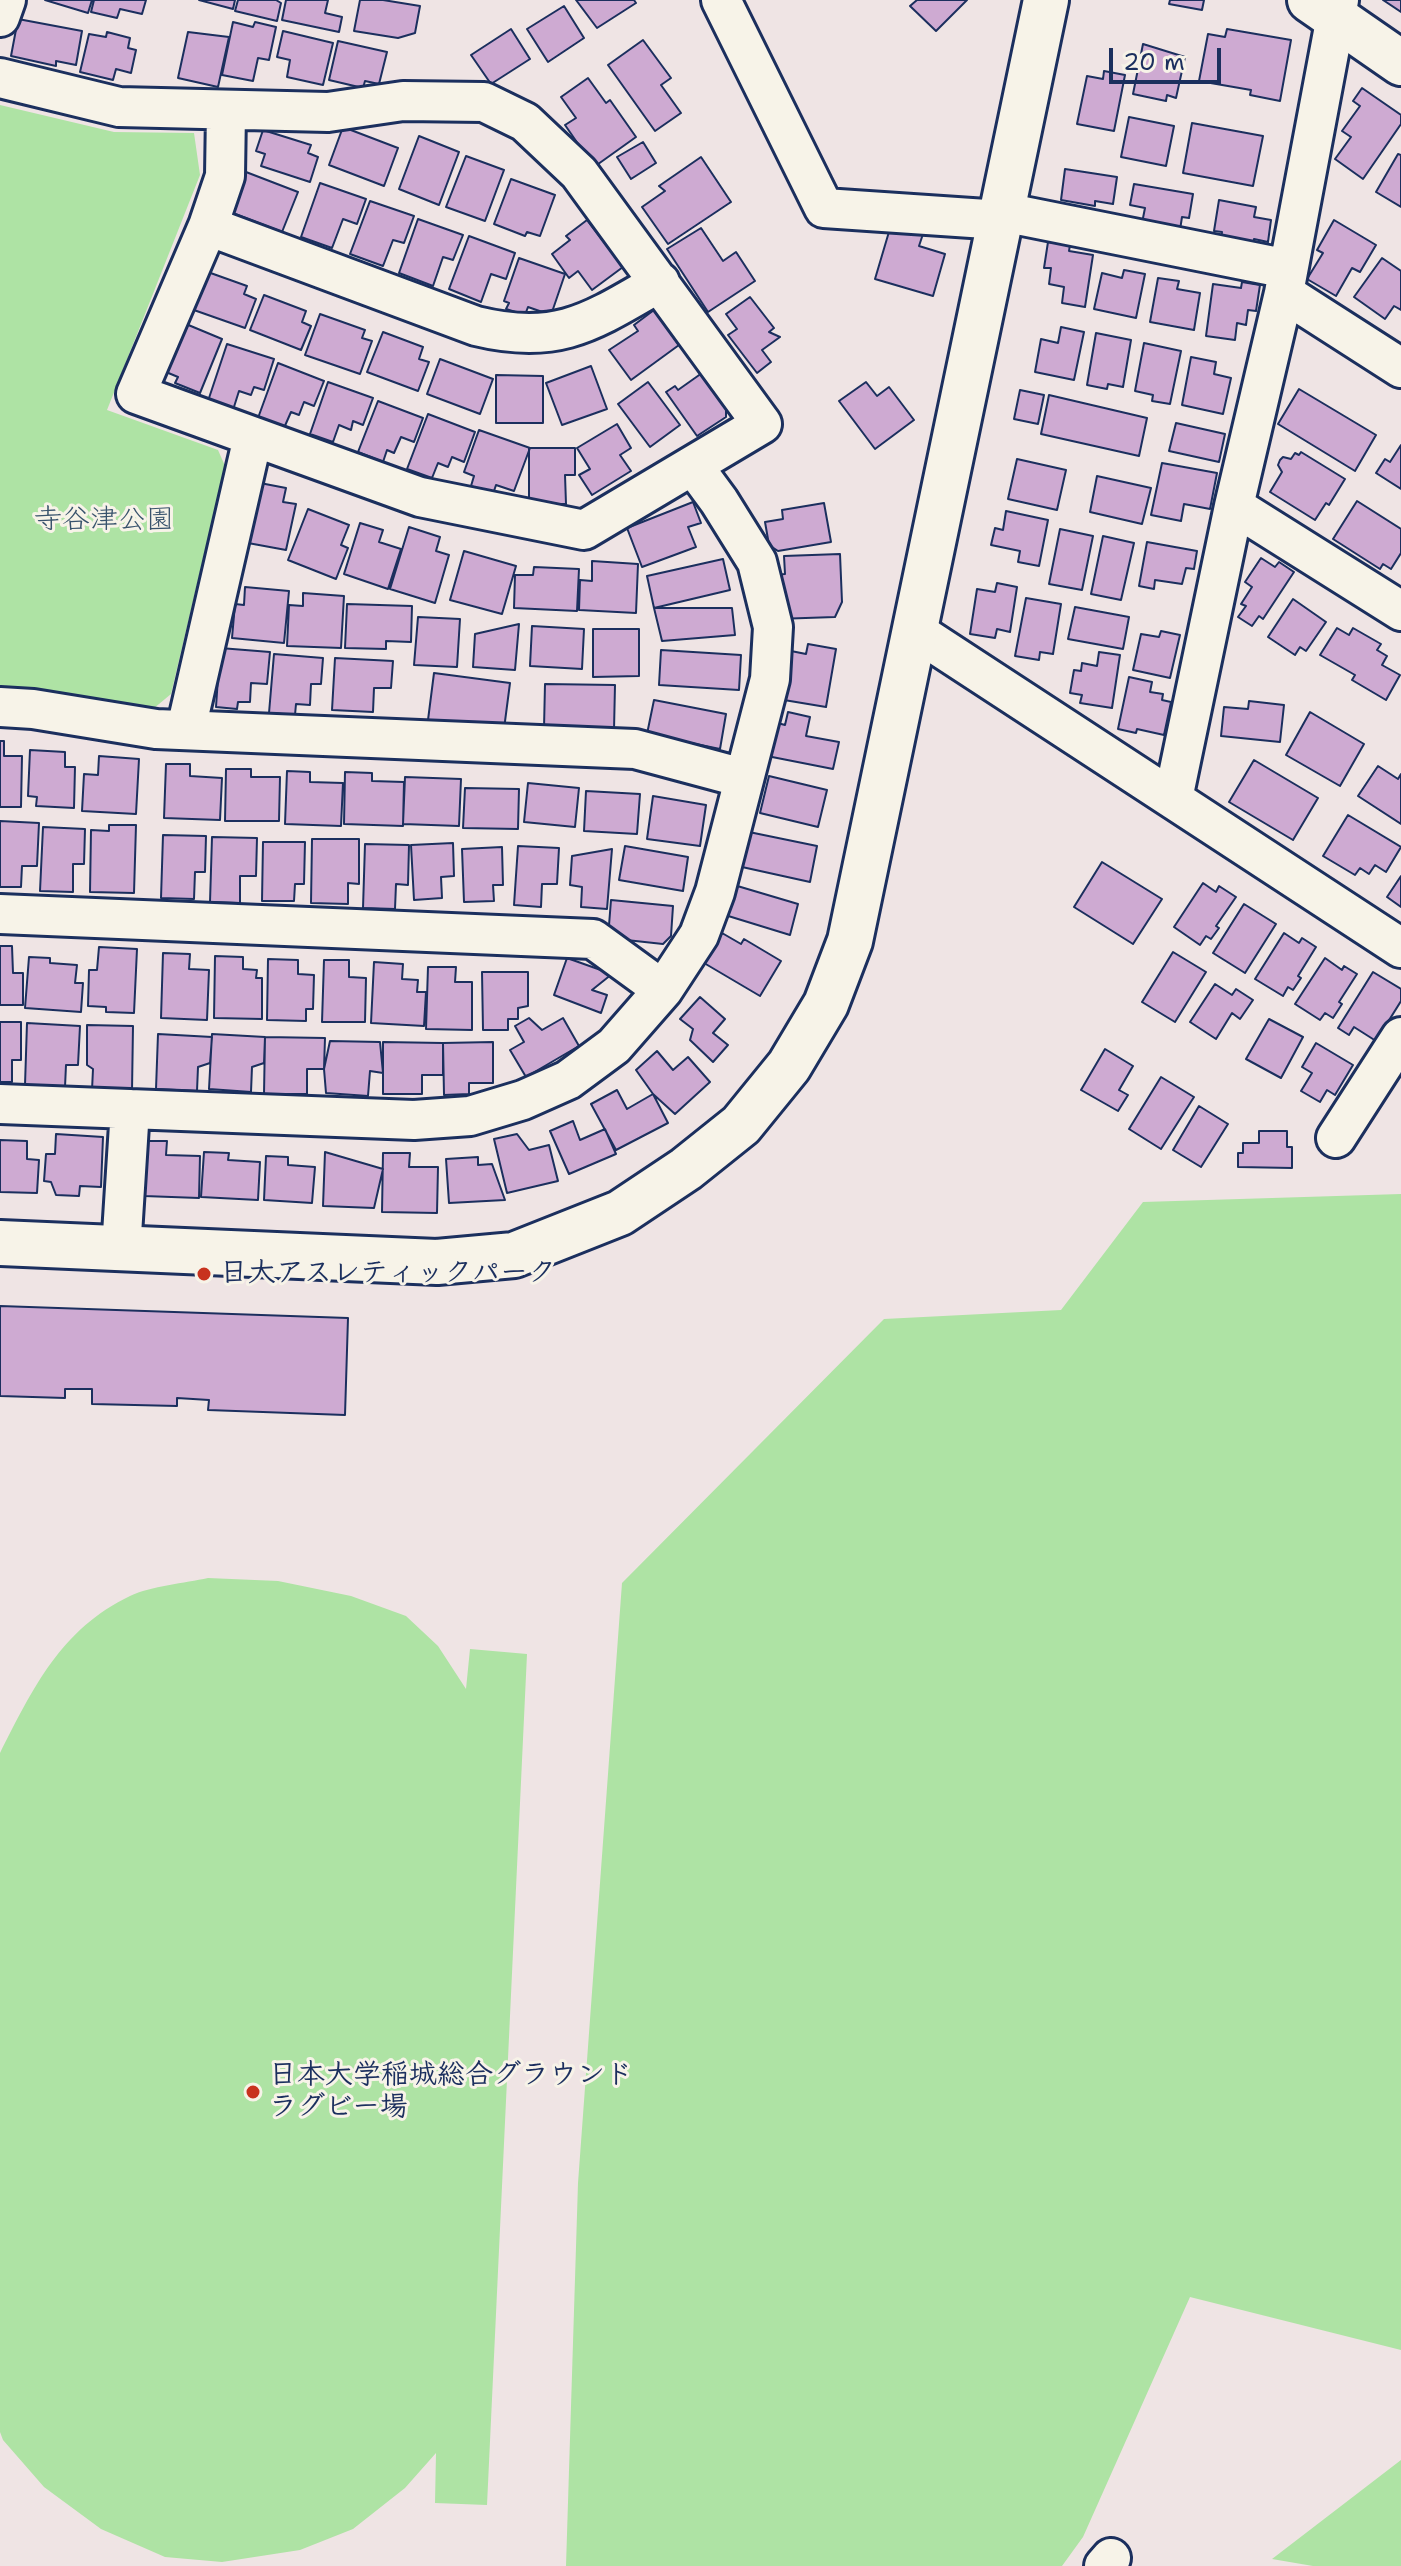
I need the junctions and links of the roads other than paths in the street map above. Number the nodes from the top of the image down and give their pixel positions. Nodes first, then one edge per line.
1 (6, 0) edge
2 (721, 0) edge
3 (1046, 0) edge
4 (1328, 6) edge
5 (0, 17) edge
6 (1401, 63) edge
7 (0, 78) edge
8 (226, 111) junction
9 (1002, 216) junction
10 (208, 226) junction
11 (1286, 281) junction
12 (660, 282) junction
13 (1401, 368) edge
14 (253, 437) junction
15 (694, 467) junction
16 (1234, 506) junction
17 (1401, 611) edge
18 (914, 630) junction
19 (0, 707) edge
20 (186, 729) junction
21 (743, 778) junction
22 (1173, 799) junction
23 (0, 914) edge
24 (1401, 948) edge
25 (663, 990) junction
26 (1401, 1037) edge
27 (0, 1104) edge
28 (130, 1109) junction
29 (1336, 1138) dead end
30 (0, 1243) edge
31 (121, 1250) junction

1 - 5 street
2 - 9 street
3 - 9 street
4 - 6 street
4 - 11 street
7 - 8 street
8 - 10 street
8 - 12 street
9 - 11 street
9 - 18 street
10 - 12 street
10 - 14 street
11 - 13 street
11 - 16 street
12 - 15 street
14 - 15 street
14 - 20 street
15 - 21 street
16 - 17 street
16 - 22 street
18 - 22 street
18 - 31 street
19 - 20 street
20 - 21 street
21 - 25 street
22 - 24 street
23 - 25 street
25 - 28 street
26 - 29 street
27 - 28 street
28 - 31 street
30 - 31 street

